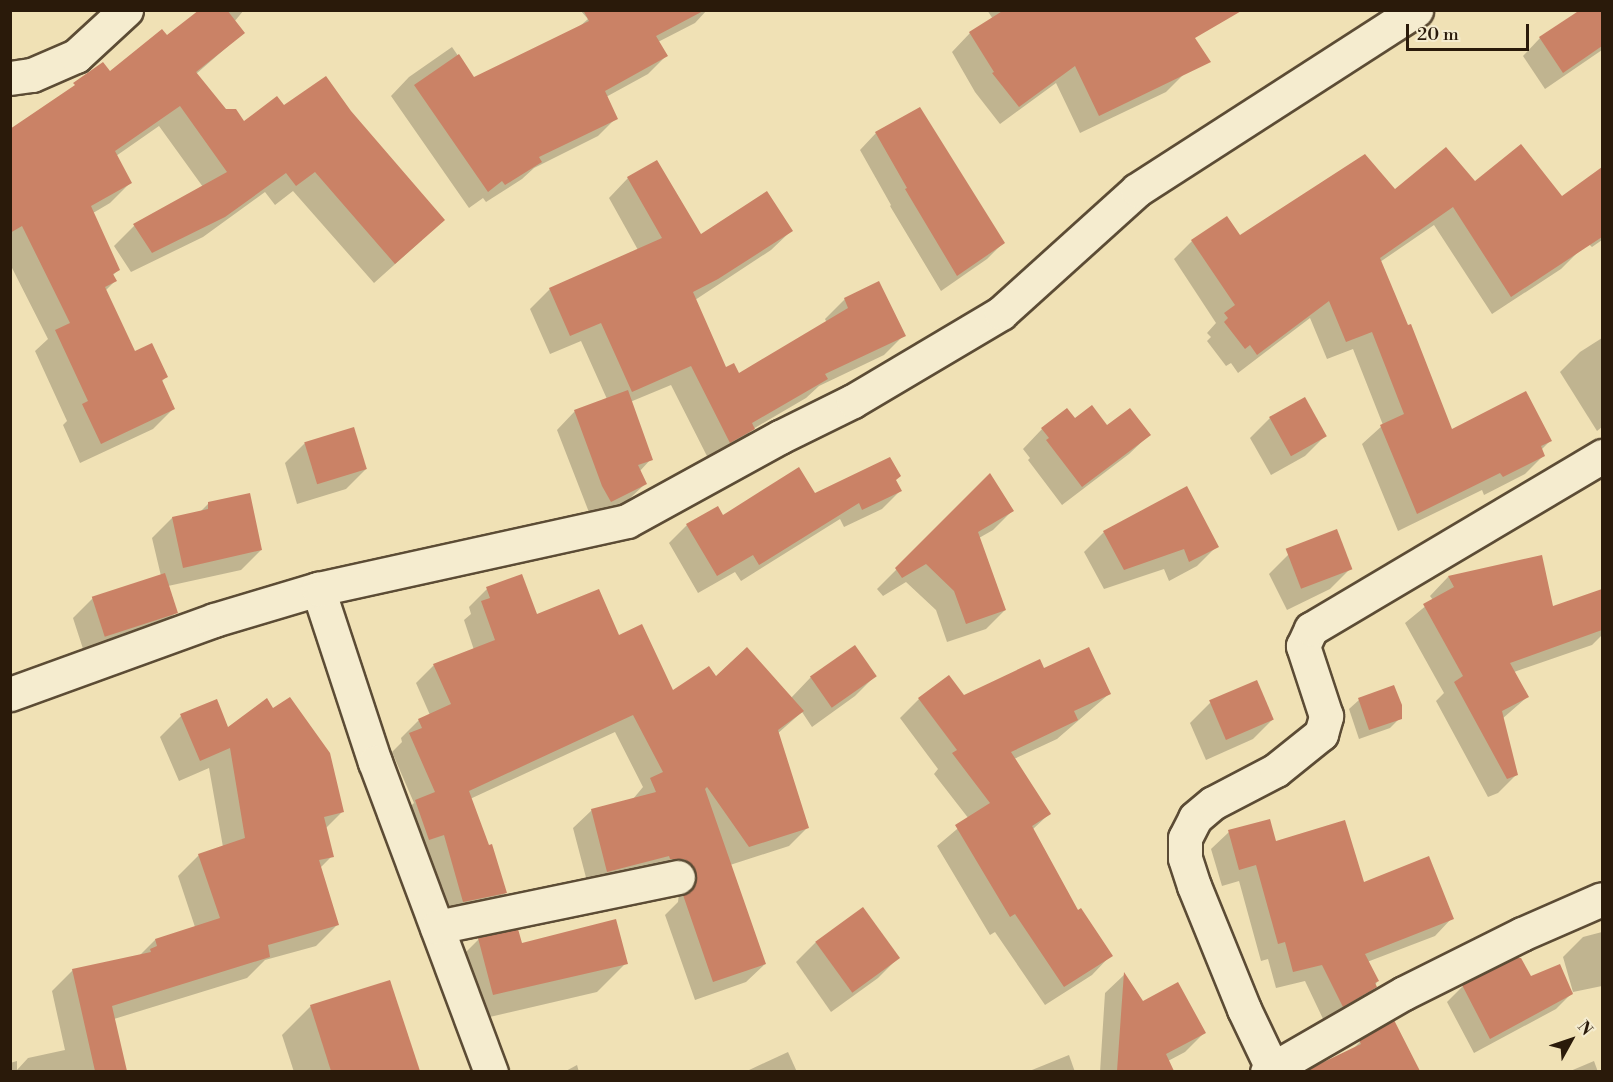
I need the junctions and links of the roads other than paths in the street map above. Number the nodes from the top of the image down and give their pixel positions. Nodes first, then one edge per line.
1 (126, 10) edge
2 (1416, 10) edge
3 (10, 78) edge
4 (1602, 456) edge
5 (318, 589) junction
6 (10, 694) edge
7 (678, 877) dead end
8 (1602, 899) edge
9 (437, 927) junction
10 (491, 1071) edge
11 (1271, 1071) edge

1 - 3 street
2 - 5 street
4 - 11 street
5 - 6 street
5 - 9 street
7 - 9 street
8 - 11 street
9 - 10 street

